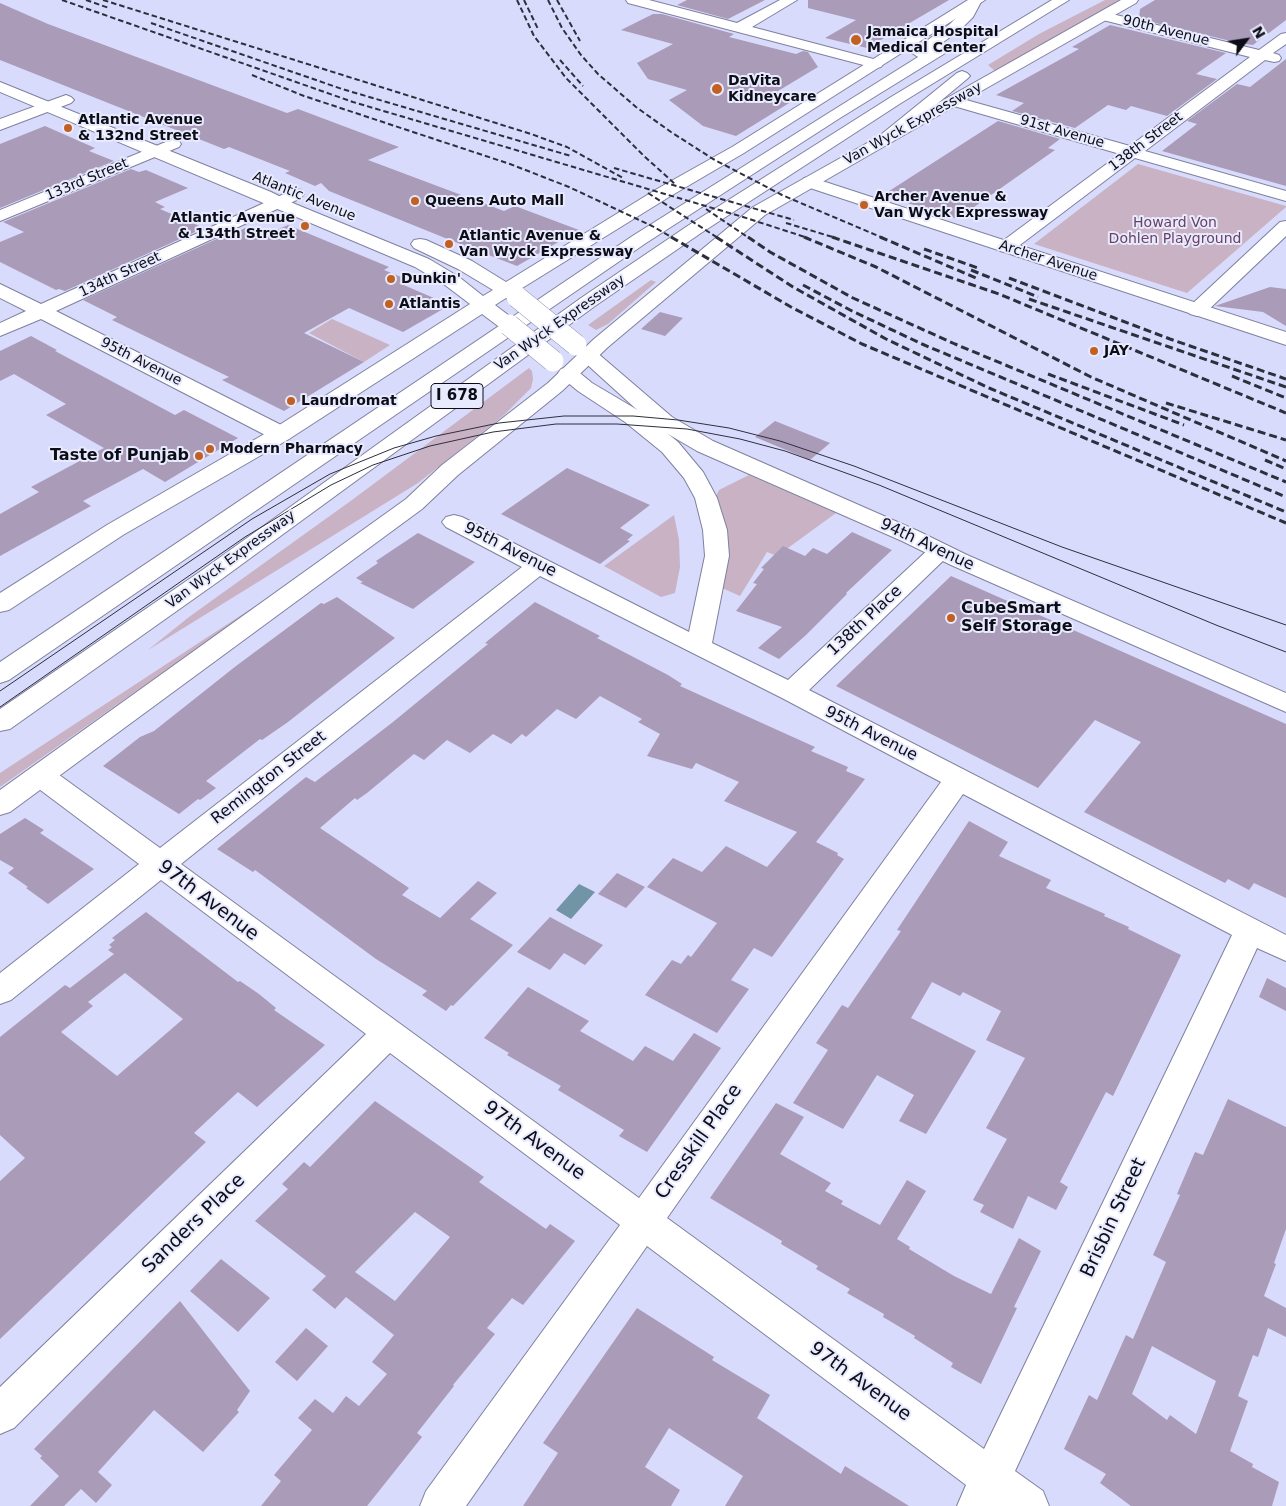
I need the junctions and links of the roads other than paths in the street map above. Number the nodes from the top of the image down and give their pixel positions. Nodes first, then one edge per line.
1 (633, 0) edge
2 (790, 0) edge
3 (1062, 0) edge
4 (1079, 0) edge
5 (1131, 0) edge
6 (976, 1) edge
7 (1104, 16) junction
8 (1024, 22) junction
9 (739, 28) junction
10 (967, 34) dead end
11 (1000, 36) junction
12 (1286, 37) edge
13 (1262, 55) junction
14 (1286, 61) edge
15 (876, 64) junction
16 (903, 72) junction
17 (0, 73) edge
18 (0, 86) edge
19 (66, 100) junction
20 (953, 101) junction
21 (48, 106) junction
22 (0, 125) edge
23 (884, 140) junction
24 (173, 144) junction
25 (156, 151) junction
26 (1132, 152) junction
27 (810, 182) junction
28 (295, 194) junction
29 (1286, 196) edge
30 (277, 202) junction
31 (0, 216) edge
32 (1286, 226) edge
33 (392, 233) dead end
34 (409, 240) dead end
35 (1006, 247) junction
36 (0, 290) edge
37 (512, 294) junction
38 (489, 309) junction
39 (1197, 310) junction
40 (41, 311) junction
41 (0, 330) edge
42 (1286, 339) edge
43 (582, 350) junction
44 (560, 367) junction
45 (281, 434) junction
46 (454, 522) dead end
47 (940, 551) junction
48 (539, 565) junction
49 (0, 604) edge
50 (698, 647) junction
51 (0, 674) edge
52 (790, 692) junction
53 (1286, 703) edge
54 (0, 722) edge
55 (41, 776) junction
56 (958, 779) junction
57 (0, 805) edge
58 (159, 864) junction
59 (1249, 931) junction
60 (1286, 950) edge
61 (0, 991) edge
62 (388, 1034) junction
63 (643, 1222) junction
64 (0, 1414) edge
65 (984, 1492) edge
66 (441, 1506) edge
67 (1028, 1506) edge

1 - 9 main road
2 - 9 main road
3 - 8 main road, Van Wyck Expressway / I 678
4 - 8 main road
5 - 7 main road, Van Wyck Expressway
6 - 15 main road
6 - 16 main road
7 - 13 main road, 90th Avenue
7 - 20 main road, Van Wyck Expressway
8 - 11 main road, Van Wyck Expressway / I 678
9 - 15 main road
10 - 16 main road, Van Wyck Expressway / I 678
11 - 23 main road
11 - 54 main road, Van Wyck Expressway / I 678
12 - 13 main road, 138th Street
13 - 14 main road, 90th Avenue
13 - 26 main road, 138th Street
15 - 37 main road
16 - 51 main road, Van Wyck Expressway / I 678
17 - 19 main road, Atlantic Avenue
18 - 21 main road, Atlantic Avenue
19 - 21 main road
19 - 24 main road, Atlantic Avenue
20 - 23 main road, Van Wyck Expressway
20 - 26 main road, 91st Avenue
21 - 22 main road
21 - 25 main road, Atlantic Avenue
23 - 27 main road, Van Wyck Expressway
24 - 25 main road, 133rd Street
24 - 28 main road, Atlantic Avenue
25 - 30 main road, Atlantic Avenue
25 - 31 main road, 133rd Street
26 - 29 main road, 91st Avenue
26 - 35 main road, 138th Street
27 - 35 main road, Archer Avenue
27 - 43 main road, Van Wyck Expressway
28 - 30 main road, 134th Street
28 - 33 main road, Atlantic Avenue
30 - 38 main road, Atlantic Avenue
30 - 40 main road, 134th Street
32 - 39 main road
34 - 37 main road
35 - 39 main road, Archer Avenue
36 - 40 main road, 95th Avenue
37 - 38 main road
37 - 43 main road, bridge
38 - 44 main road, Atlantic Avenue, bridge
38 - 45 main road
39 - 42 main road, Archer Avenue
40 - 41 main road, 134th Street
40 - 45 main road, 95th Avenue
43 - 44 main road, Van Wyck Expressway
43 - 47 main road, 94th Avenue
44 - 50 main road
44 - 55 main road, Van Wyck Expressway
45 - 49 main road
46 - 48 main road, 95th Avenue
47 - 52 main road, 138th Place
47 - 53 main road, 94th Avenue
48 - 50 main road, 95th Avenue
48 - 58 main road, Remington Street
50 - 52 main road, 95th Avenue
52 - 56 main road, 95th Avenue
55 - 57 main road
55 - 58 main road, 97th Avenue
56 - 59 main road, 95th Avenue
56 - 63 main road, Cresskill Place
58 - 61 main road, Remington Street
58 - 62 main road, 97th Avenue
59 - 60 main road, 95th Avenue
59 - 65 main road, Brisbin Street
62 - 63 main road, 97th Avenue
62 - 64 main road, Sanders Place
63 - 65 main road, 97th Avenue
63 - 66 main road, Cresskill Place
65 - 67 main road, 97th Avenue

